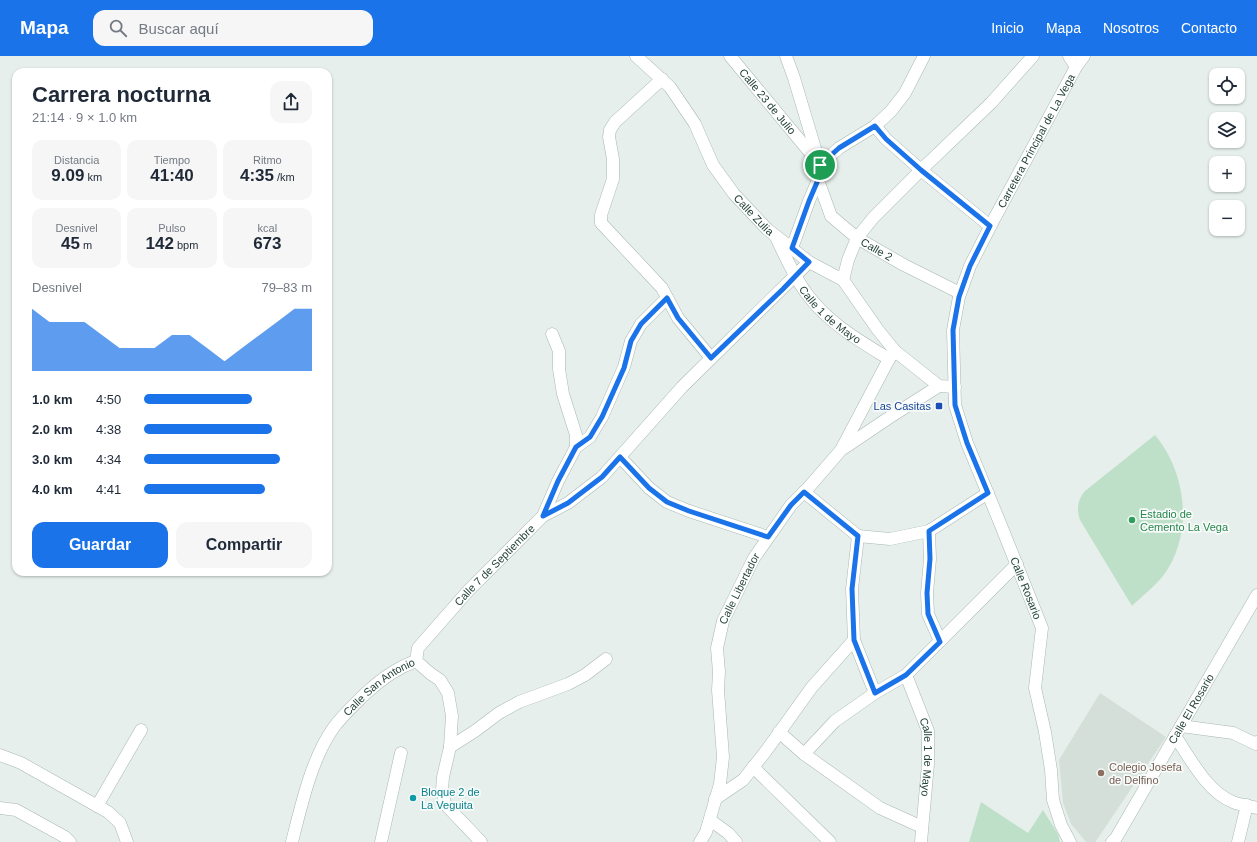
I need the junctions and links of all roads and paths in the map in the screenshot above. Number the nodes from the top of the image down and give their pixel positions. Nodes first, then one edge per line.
1 (636, 56) edge
2 (730, 56) edge
3 (786, 56) edge
4 (924, 56) edge
5 (1033, 56) edge
6 (1069, 56) edge
7 (1084, 56) edge
8 (1076, 67) junction
9 (662, 79) junction
10 (875, 126) junction
11 (820, 165) junction
12 (921, 170) junction
13 (818, 180) junction
14 (990, 226) junction
15 (774, 235) junction
16 (857, 238) junction
17 (792, 248) junction
18 (809, 262) junction
19 (796, 276) junction
20 (843, 280) junction
21 (960, 293) junction
22 (667, 298) junction
23 (552, 334) dead end
24 (892, 355) junction
25 (711, 358) junction
26 (939, 386) junction
27 (955, 387) junction
28 (576, 447) junction
29 (841, 450) junction
30 (620, 457) junction
31 (804, 492) junction
32 (988, 493) junction
33 (543, 516) junction
34 (929, 531) junction
35 (858, 536) junction
36 (768, 537) junction
37 (1016, 564) junction
38 (1257, 595) edge
39 (854, 640) junction
40 (940, 642) junction
41 (606, 659) dead end
42 (416, 661) junction
43 (906, 675) junction
44 (875, 693) junction
45 (141, 730) dead end
46 (1178, 731) junction
47 (779, 732) junction
48 (1257, 744) edge
49 (450, 747) junction
50 (401, 753) dead end
51 (804, 754) junction
52 (0, 755) edge
53 (753, 767) junction
54 (715, 799) junction
55 (97, 806) junction
56 (1252, 806) edge
57 (0, 808) edge
58 (710, 820) junction
59 (922, 827) junction
60 (70, 842) edge
61 (127, 842) edge
62 (292, 842) edge
63 (381, 842) edge
64 (480, 842) edge
65 (700, 842) edge
66 (736, 842) edge
67 (830, 842) edge
68 (921, 842) edge
69 (1070, 842) edge
70 (1112, 842) edge
71 (1238, 842) edge

1 - 9 street, Calle Zulia
2 - 11 street, Calle 23 de Julio
3 - 11 street
4 - 10 street
5 - 12 street
6 - 8 street
7 - 8 street, Carretera Principal de La Vega
8 - 14 street, Carretera Principal de La Vega
9 - 15 street, Calle Zulia
9 - 22 street
10 - 11 street
10 - 12 street
11 - 13 street
12 - 14 street
12 - 16 street
13 - 16 street, Calle 2
13 - 17 street
14 - 21 street, Carretera Principal de La Vega
15 - 17 street, Calle Zulia
15 - 19 street, Calle 1 de Mayo
16 - 20 street
16 - 21 street, Calle 2
17 - 18 street, Calle Zulia
18 - 19 street, Calle 7 de Septiembre
18 - 20 street, Calle Zulia
19 - 24 street, Calle 1 de Mayo
19 - 25 street, Calle 7 de Septiembre
20 - 24 street, Calle Zulia
21 - 27 street, Carretera Principal de La Vega
22 - 25 street
22 - 28 street
23 - 28 street
24 - 26 street, Calle 1 de Mayo
24 - 29 street, Calle Libertador
25 - 30 street, Calle 7 de Septiembre
26 - 27 street
26 - 29 street
27 - 32 street, Calle Rosario
28 - 33 street
29 - 31 street, Calle Libertador
30 - 33 street, Calle 7 de Septiembre
30 - 36 street
31 - 35 street
31 - 36 street, Calle Libertador
32 - 34 street
32 - 37 street, Calle Rosario
33 - 42 street, Calle 7 de Septiembre
34 - 35 street
34 - 40 street
35 - 39 street
36 - 54 street, Calle Libertador
37 - 40 street
37 - 69 street, Calle Rosario
38 - 46 street, Calle El Rosario
39 - 44 street
39 - 47 street
40 - 43 street
41 - 49 street
42 - 49 street, Calle San Antonio
42 - 62 street, Calle San Antonio
43 - 44 street
43 - 59 street, Calle 1 de Mayo
44 - 51 street
45 - 55 street
46 - 48 street
46 - 56 street
46 - 70 street, Calle El Rosario
47 - 51 street
47 - 53 street
49 - 64 street, Calle San Antonio
50 - 63 street
51 - 59 street
52 - 55 street
53 - 54 street
53 - 67 street
54 - 58 street, Calle Libertador
55 - 61 street
56 - 71 street
57 - 60 street
58 - 65 street, Calle Libertador
58 - 66 street
59 - 68 street, Calle 1 de Mayo

